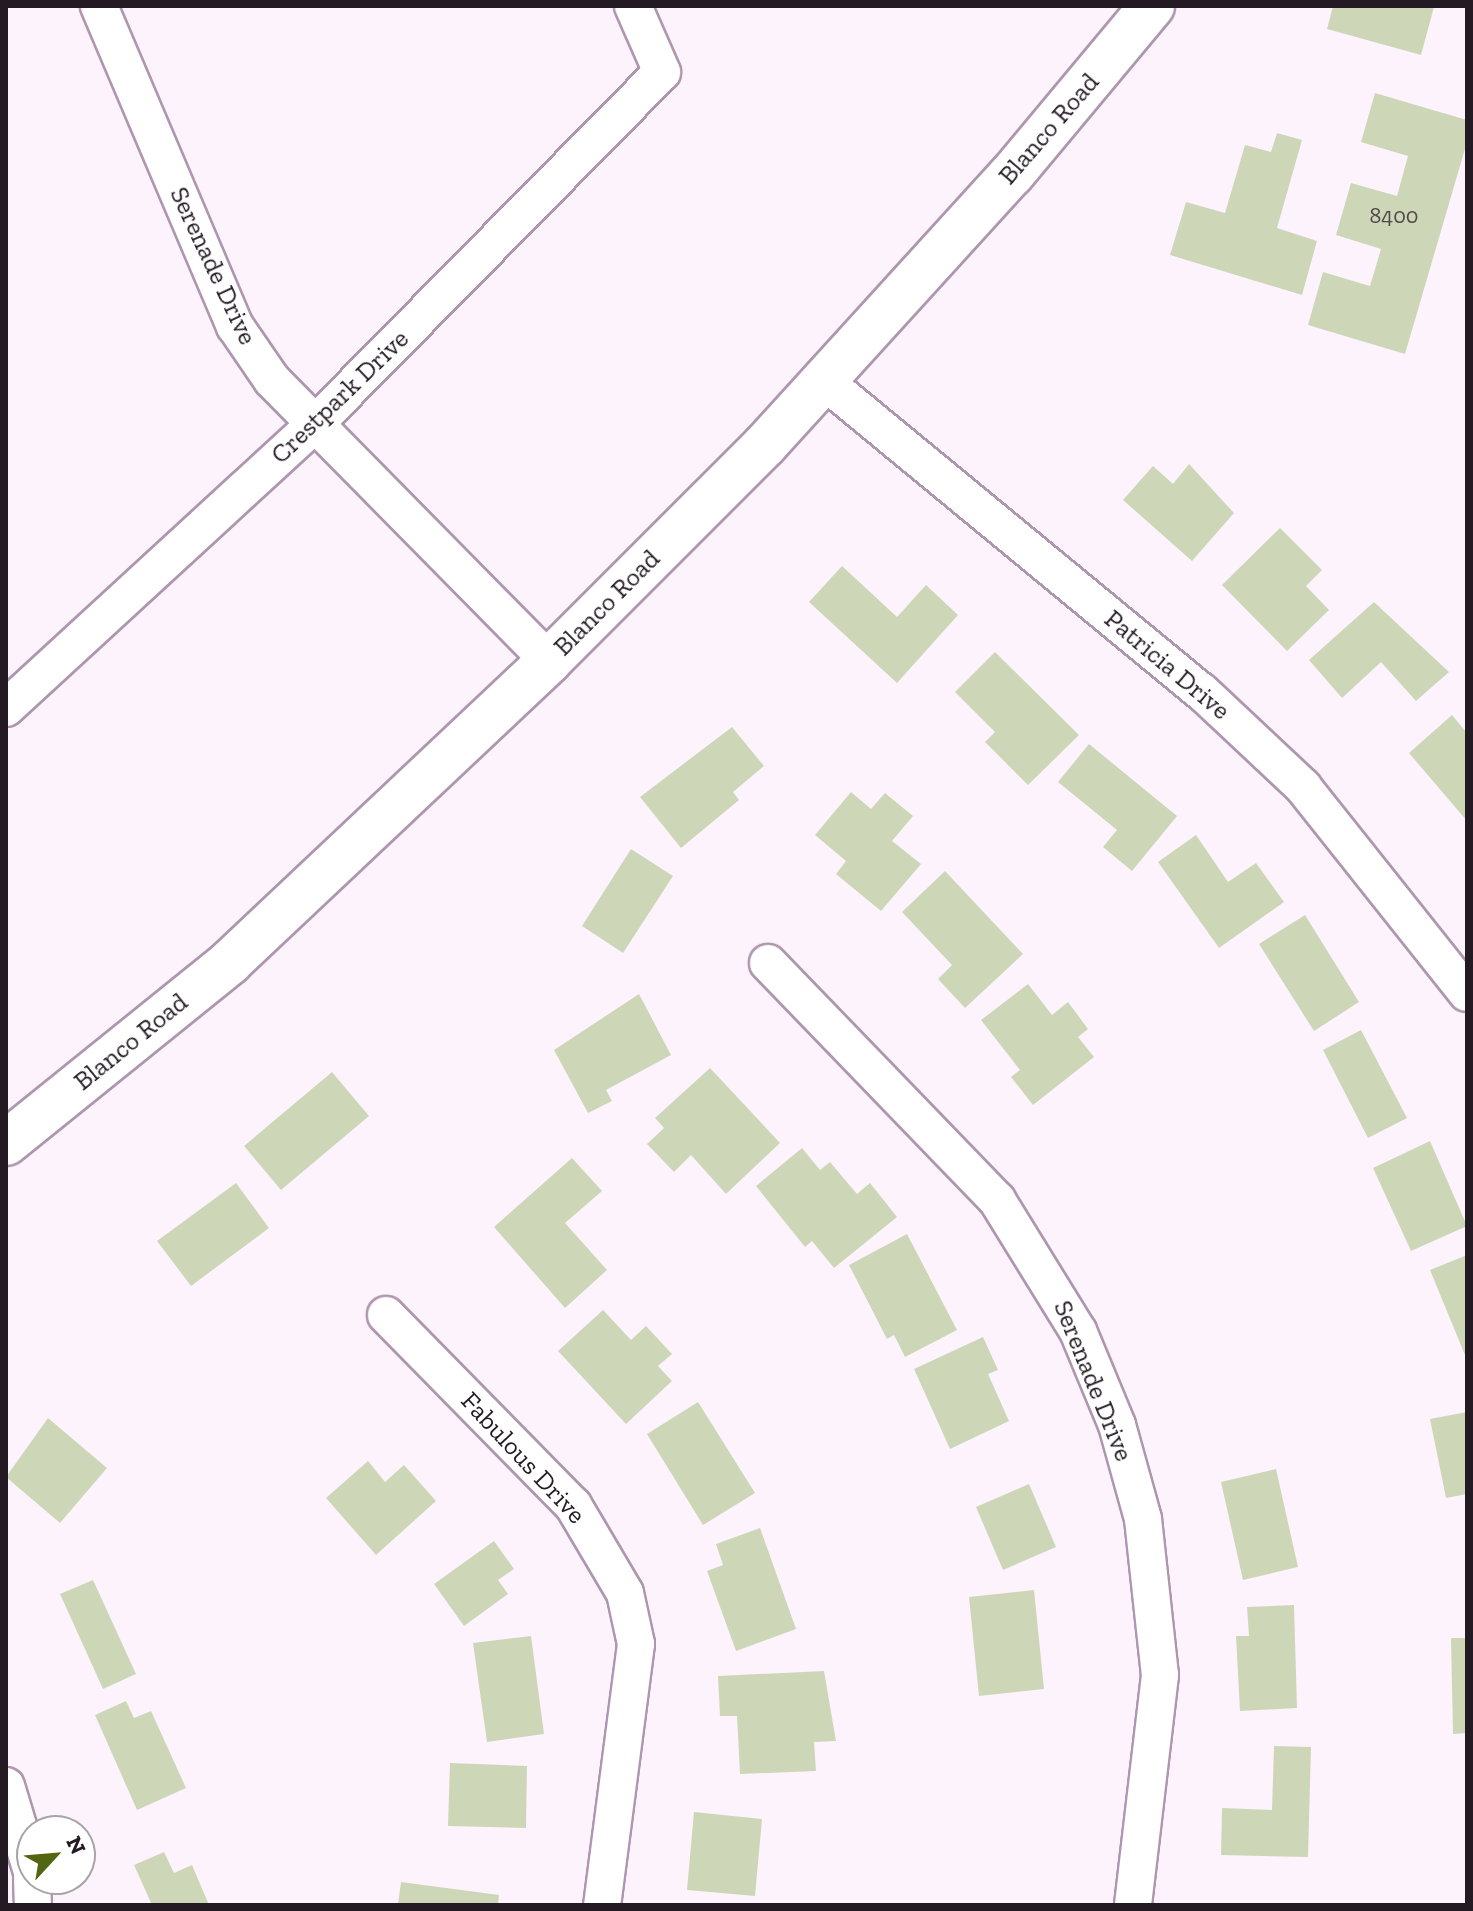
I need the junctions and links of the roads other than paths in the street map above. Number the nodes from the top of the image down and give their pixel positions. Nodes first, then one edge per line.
1 (99, 6) edge
2 (633, 6) edge
3 (1152, 6) edge
4 (823, 380) junction
5 (317, 422) junction
6 (549, 661) junction
7 (6, 708) edge
8 (768, 963) dead end
9 (1467, 993) edge
10 (6, 1143) edge
11 (386, 1315) dead end
12 (6, 1786) edge
13 (16, 1819) edge
14 (602, 1905) edge
15 (1133, 1905) edge

1 - 5 street, Serenade Drive
2 - 5 street, Crestpark Drive
3 - 4 main road, Blanco Road
4 - 6 main road, Blanco Road
4 - 9 street, Patricia Drive
5 - 6 street, Serenade Drive
5 - 7 street, Crestpark Drive
6 - 10 main road, Blanco Road
8 - 15 street, Serenade Drive
11 - 14 street, Fabulous Drive
12 - 13 street

